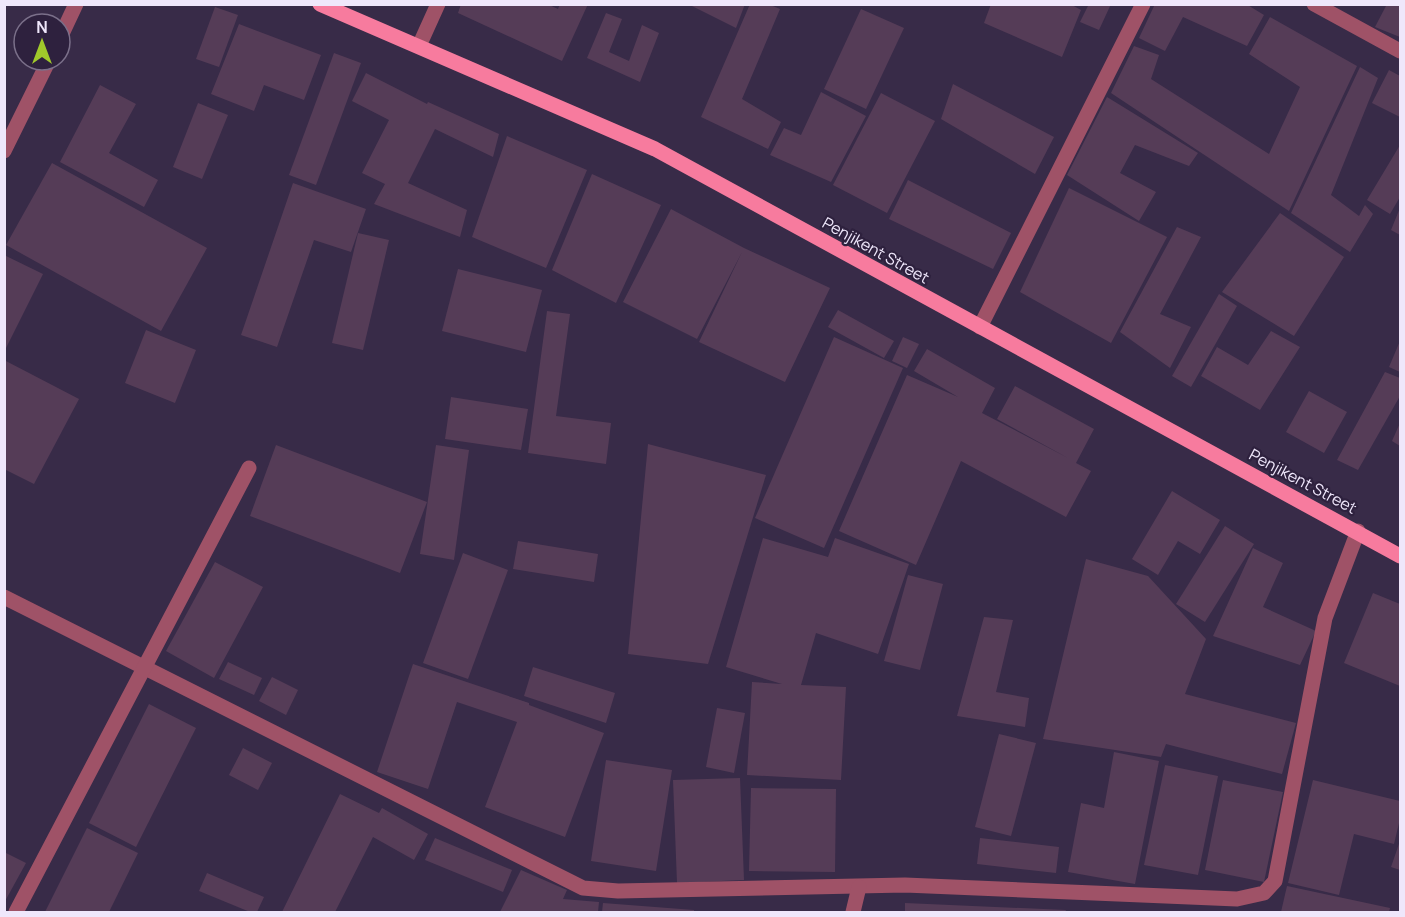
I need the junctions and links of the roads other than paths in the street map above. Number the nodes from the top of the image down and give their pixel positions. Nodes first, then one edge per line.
1 (320, 4) edge
2 (438, 4) edge
3 (1143, 4) edge
4 (1314, 4) edge
5 (419, 46) junction
6 (1401, 51) edge
7 (43, 72) edge
8 (4, 151) edge
9 (981, 327) junction
10 (249, 468) dead end
11 (1358, 531) junction
12 (1401, 556) edge
13 (4, 597) edge
14 (144, 669) junction
15 (860, 887) junction
16 (16, 912) edge
17 (853, 912) edge

1 - 5 main road, Penjikent Street
2 - 5 street
3 - 9 street
4 - 6 street
5 - 9 main road, Penjikent Street
7 - 8 street
9 - 11 main road, Penjikent Street
10 - 14 street
11 - 12 main road, Penjikent Street
11 - 15 street
13 - 14 street
14 - 15 street
14 - 16 street
15 - 17 street

